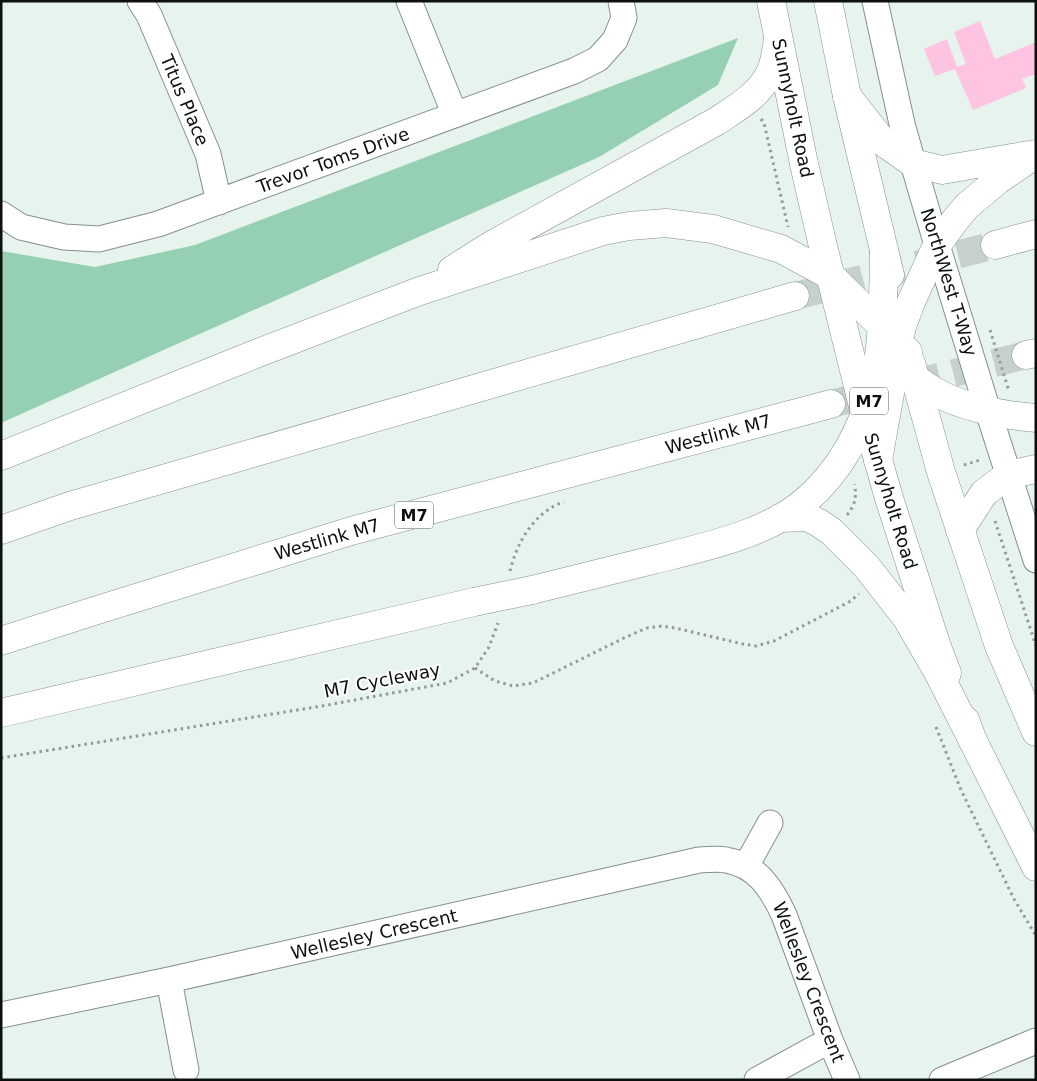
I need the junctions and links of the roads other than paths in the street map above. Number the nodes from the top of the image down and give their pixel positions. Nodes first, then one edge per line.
1 (140, 1) edge
2 (409, 1) edge
3 (621, 1) edge
4 (771, 1) edge
5 (828, 1) edge
6 (875, 1) edge
7 (778, 40) junction
8 (847, 96) junction
9 (455, 115) junction
10 (1036, 154) edge
11 (913, 163) junction
12 (219, 202) junction
13 (1, 214) edge
14 (1036, 234) edge
15 (937, 245) junction
16 (995, 245) tunnel mouth
17 (831, 276) junction
18 (417, 292) junction
19 (795, 296) tunnel mouth
20 (840, 310) junction
21 (898, 350) junction
22 (831, 404) tunnel mouth
23 (988, 410) junction
24 (865, 414) junction
25 (1036, 418) edge
26 (1, 456) edge
27 (878, 460) junction
28 (1036, 469) edge
29 (1008, 475) junction
30 (780, 518) junction
31 (1, 530) edge
32 (960, 530) junction
33 (1036, 560) edge
34 (1, 641) edge
35 (1, 713) edge
36 (1036, 732) edge
37 (973, 741) junction
38 (770, 823) dead end
39 (746, 866) junction
40 (1036, 867) edge
41 (169, 980) junction
42 (1, 1015) edge
43 (830, 1040) junction
44 (1036, 1041) edge
45 (186, 1070) dead end
46 (757, 1080) edge
47 (847, 1080) edge
48 (942, 1080) edge

1 - 12 street, Titus Place
2 - 9 street
3 - 9 street, Trevor Toms Drive
4 - 7 main road, Sunnyholt Road
5 - 8 main road
6 - 11 street, NorthWest T-Way
7 - 17 main road, Sunnyholt Road
7 - 18 main road
8 - 11 main road
8 - 21 main road, M7
9 - 12 street, Trevor Toms Drive
10 - 11 main road
10 - 15 main road
11 - 15 street, NorthWest T-Way
12 - 13 street, Trevor Toms Drive
14 - 16 main road
15 - 21 main road
15 - 23 street, NorthWest T-Way
17 - 18 main road
17 - 20 main road, Sunnyholt Road
17 - 21 main road
18 - 26 main road
19 - 31 main road
20 - 21 main road
20 - 24 main road, Sunnyholt Road
21 - 23 main road
21 - 24 main road, M7
21 - 27 main road
21 - 32 main road
22 - 34 main road, Westlink M7 / M7
23 - 25 main road
23 - 29 street, NorthWest T-Way
24 - 27 main road, Sunnyholt Road
24 - 30 main road, M7
27 - 37 main road, Sunnyholt Road
28 - 29 main road
29 - 32 main road
29 - 33 street, NorthWest T-Way
30 - 35 main road, M7, bridge
30 - 37 main road
32 - 36 main road
37 - 40 main road, Sunnyholt Road
38 - 39 street
39 - 41 street, Wellesley Crescent
39 - 43 street, Wellesley Crescent
41 - 42 street, Wellesley Crescent
41 - 45 street
43 - 46 street
43 - 47 street, Wellesley Crescent
44 - 48 street

